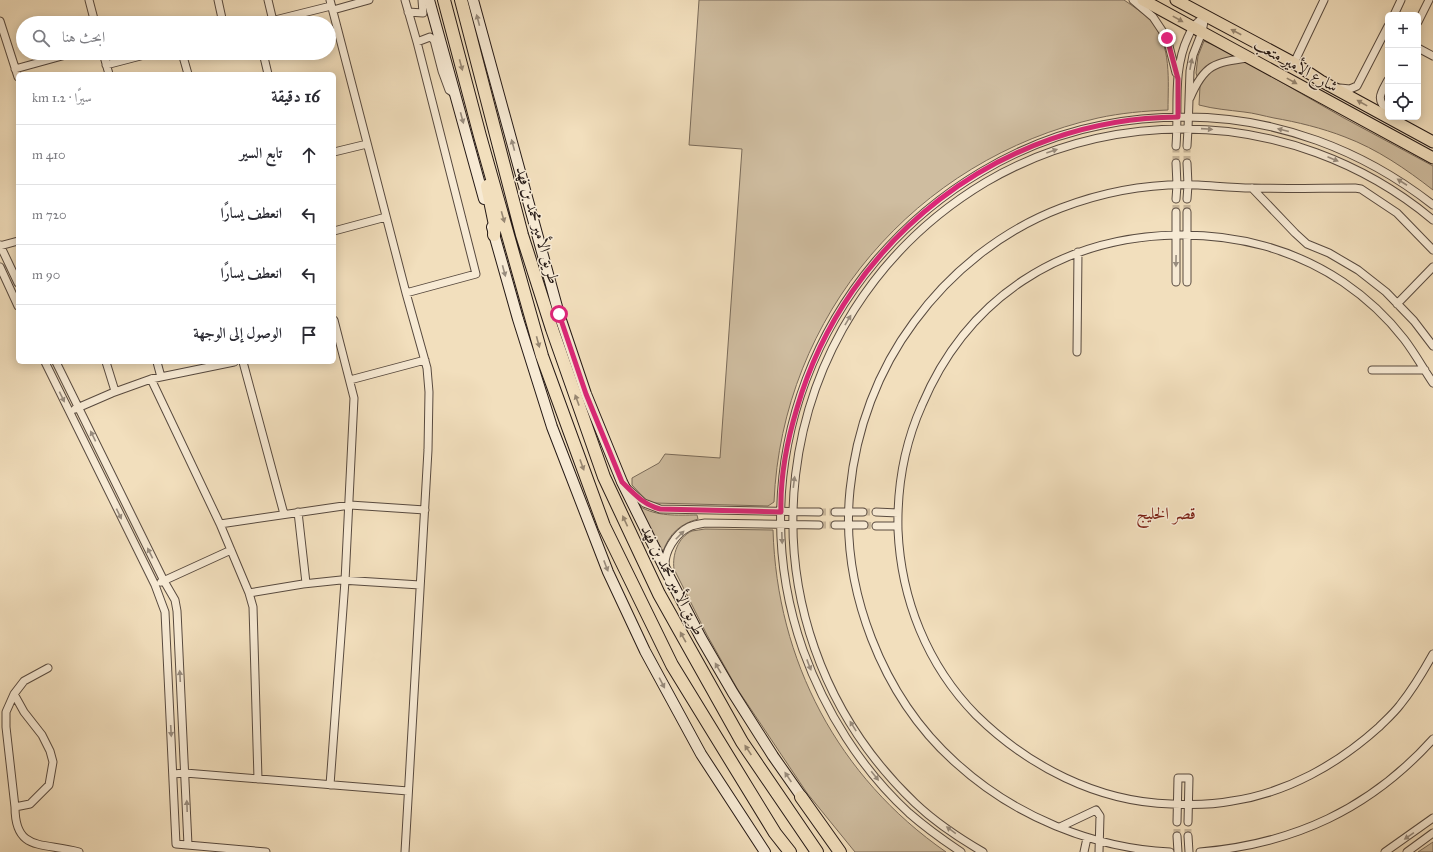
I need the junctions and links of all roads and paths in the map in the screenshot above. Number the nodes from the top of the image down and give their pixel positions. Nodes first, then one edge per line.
1 (89, 0) edge
2 (218, 0) edge
3 (268, 0) edge
4 (369, 0) edge
5 (405, 0) edge
6 (422, 0) edge
7 (429, 0) edge
8 (444, 0) edge
9 (461, 0) edge
10 (473, 0) edge
11 (1133, 0) edge
12 (1143, 0) edge
13 (1176, 0) edge
14 (1324, 0) edge
15 (1401, 0) edge
16 (1429, 0) edge
17 (331, 5) edge
18 (408, 12) junction
19 (1395, 12) edge
20 (93, 16) edge
21 (221, 16) edge
22 (272, 16) edge
23 (291, 16) edge
24 (334, 16) edge
25 (1206, 16) junction
26 (1421, 16) edge
27 (0, 21) edge
28 (336, 24) edge
29 (1198, 30) junction
30 (1385, 32) edge
31 (417, 42) junction
32 (1421, 50) edge
33 (1433, 56) edge
34 (1249, 58) junction
35 (47, 60) edge
36 (105, 60) edge
37 (125, 60) edge
38 (184, 60) edge
39 (264, 60) edge
40 (1294, 63) junction
41 (1176, 64) junction
42 (106, 65) junction
43 (15, 69) junction
44 (16, 72) edge
45 (108, 72) edge
46 (187, 72) edge
47 (267, 72) edge
48 (1321, 81) junction
49 (1385, 85) edge
50 (456, 95) junction
51 (1189, 102) junction
52 (1385, 108) edge
53 (1178, 117) junction
54 (1188, 117) junction
55 (1397, 120) edge
56 (1404, 126) junction
57 (1178, 129) junction
58 (1188, 129) junction
59 (1433, 142) edge
60 (367, 144) junction
61 (1176, 146) tunnel mouth
62 (1187, 146) tunnel mouth
63 (484, 151) junction
64 (336, 152) edge
65 (1433, 158) edge
66 (1176, 163) tunnel mouth
67 (1187, 163) tunnel mouth
68 (1177, 185) junction
69 (1188, 185) junction
70 (1252, 188) junction
71 (1176, 199) tunnel mouth
72 (1187, 199) tunnel mouth
73 (1433, 205) edge
74 (1176, 212) tunnel mouth
75 (1187, 212) tunnel mouth
76 (386, 217) junction
77 (1433, 220) edge
78 (336, 230) edge
79 (494, 235) junction
80 (1177, 235) junction
81 (1188, 235) junction
82 (16, 242) edge
83 (0, 246) edge
84 (1433, 250) edge
85 (1078, 252) junction
86 (0, 267) edge
87 (1433, 267) edge
88 (16, 278) edge
89 (1176, 282) dead end
90 (1187, 282) dead end
91 (406, 293) junction
92 (16, 302) edge
93 (1397, 304) junction
94 (336, 337) edge
95 (1433, 346) edge
96 (1077, 352) dead end
97 (425, 360) junction
98 (46, 364) edge
99 (57, 364) edge
100 (107, 364) edge
101 (158, 364) edge
102 (212, 364) edge
103 (244, 364) edge
104 (201, 365) edge
105 (1372, 370) dead end
106 (1425, 370) junction
107 (161, 377) junction
108 (151, 379) junction
109 (350, 380) junction
110 (1433, 383) edge
111 (116, 392) junction
112 (78, 407) junction
113 (69, 411) junction
114 (622, 482) junction
115 (350, 505) junction
116 (425, 510) junction
117 (298, 512) junction
118 (781, 512) junction
119 (793, 512) junction
120 (818, 512) tunnel mouth
121 (835, 512) tunnel mouth
122 (849, 512) junction
123 (863, 512) tunnel mouth
124 (876, 512) tunnel mouth
125 (898, 513) junction
126 (284, 514) junction
127 (220, 524) junction
128 (781, 525) junction
129 (793, 525) junction
130 (819, 525) tunnel mouth
131 (835, 525) tunnel mouth
132 (864, 525) tunnel mouth
133 (850, 526) junction
134 (876, 526) tunnel mouth
135 (898, 526) junction
136 (231, 550) junction
137 (665, 569) junction
138 (164, 581) junction
139 (345, 581) junction
140 (306, 583) junction
141 (155, 585) junction
142 (420, 585) junction
143 (249, 593) junction
144 (1433, 654) edge
145 (48, 668) dead end
146 (14, 694) junction
147 (1433, 739) edge
148 (185, 773) junction
149 (173, 774) junction
150 (258, 779) junction
151 (330, 785) junction
152 (408, 791) junction
153 (801, 797) junction
154 (1178, 804) junction
155 (1189, 804) junction
156 (15, 807) junction
157 (1433, 818) edge
158 (1177, 822) tunnel mouth
159 (1188, 822) tunnel mouth
160 (1060, 827) junction
161 (1433, 833) edge
162 (1177, 836) tunnel mouth
163 (1188, 836) tunnel mouth
164 (1087, 838) junction
165 (1100, 842) junction
166 (188, 845) junction
167 (78, 852) edge
168 (266, 852) edge
169 (405, 852) edge
170 (765, 852) edge
171 (790, 852) edge
172 (816, 852) edge
173 (840, 852) edge
174 (847, 852) edge
175 (960, 852) edge
176 (983, 852) edge
177 (1084, 852) edge
178 (1099, 852) edge
179 (1170, 852) edge
180 (1178, 852) edge
181 (1188, 852) edge
182 (1200, 852) edge
183 (1385, 852) edge
184 (1407, 852) edge

1 - 20 street
2 - 21 street
3 - 22 street
4 - 17 street
5 - 18 street
6 - 18 street
7 - 50 main road
8 -> 63 highway, طريق الأمير محمد بن فهد
172 -> 9 highway, طريق الأمير محمد بن فهد
114 -> 10 main road
11 - 41 street
12 -> 29 main road, شارع الأمير متعب
13 - 25 main road, شارع الأمير متعب
14 - 40 street
15 - 19 street
16 - 26 street
17 - 23 street
17 - 24 street
18 - 31 street
25 - 29 street
40 -> 25 main road, شارع الأمير متعب
27 - 43 street
28 - 60 street
29 - 34 main road, شارع الأمير متعب
29 - 41 street
51 -> 29 street
30 - 48 street
31 - 50 street
31 - 91 street
32 - 33 street
34 - 51 street
34 -> 65 main road, شارع الأمير متعب
35 - 43 street
36 - 42 street
37 - 42 street
38 - 46 street
39 - 47 street
40 - 48 main road, شارع الأمير متعب
41 - 53 street
42 - 45 street
43 - 44 street
56 -> 48 main road, شارع الأمير متعب
49 - 52 street
50 -> 79 main road
51 - 54 street
53 - 54 street
53 - 57 street
53 - 118 street
54 - 58 street
73 -> 54 street
55 - 56 street
56 - 59 main road, شارع الأمير متعب
57 - 58 street
57 - 61 street
119 -> 57 street
58 - 62 street
58 -> 77 street
60 - 64 street
60 - 76 street
63 - 79 highway
63 -> 171 highway, طريق الأمير محمد بن فهد
66 - 68 street
67 - 69 street
68 - 69 street
68 - 71 street
68 - 122 street
69 - 70 street
69 - 72 street
70 - 84 street
70 - 93 street
74 - 80 street
75 - 81 street
76 - 78 street
76 - 91 street
79 -> 170 main road
80 - 81 street
80 - 85 street
80 -> 89 street
81 - 90 street
81 - 106 street
82 - 83 street
83 - 88 street
85 - 96 street
85 - 125 street
86 - 92 street
87 - 93 street
91 - 97 street
93 - 95 street
94 - 109 street
97 - 109 street
97 - 116 street
98 -> 113 street
99 - 112 street
100 - 111 street
101 - 107 street
102 - 104 street
103 - 126 street
104 - 107 street
105 - 106 street
106 - 110 street
107 - 108 street
108 - 111 street
108 - 127 street
109 - 115 street
111 - 112 street
112 - 113 street
138 -> 112 street
113 -> 141 street
114 - 118 street
114 - 137 main road
115 - 116 street
115 - 117 street
115 - 139 street
116 - 142 street
117 - 126 street
117 - 140 street
118 - 119 street
118 - 128 street
119 - 120 street
119 - 129 street
121 - 122 street
122 - 123 street
122 - 133 street
124 - 125 street
125 - 135 street
126 - 127 street
127 - 136 street
128 - 129 street
137 -> 128 street
128 -> 175 street
129 - 130 street
176 -> 129 street
131 - 133 street
132 - 133 street
133 - 160 street
134 - 135 street
135 - 154 street
136 - 138 street
136 - 143 street
153 -> 137 main road
138 - 141 street
148 -> 138 street
139 - 140 street
139 - 142 street
139 - 151 street
140 - 143 street
141 -> 149 street
142 - 152 street
143 - 150 street
144 - 155 street
145 - 146 street
146 - 156 street
146 - 156 street
147 - 182 street
148 - 149 street
148 - 150 street
166 -> 148 street
149 - 166 street
150 - 151 street
151 - 152 street
152 - 169 street
153 - 173 highway
153 - 174 main road
154 - 155 street
154 - 155 street
154 - 158 street
155 - 159 street
156 - 167 street
157 -> 183 street
160 - 164 street
160 - 165 street
161 - 184 street
162 - 180 street
163 - 181 street
164 - 165 street
164 - 177 street
165 - 178 street
165 - 179 street
166 - 168 street

